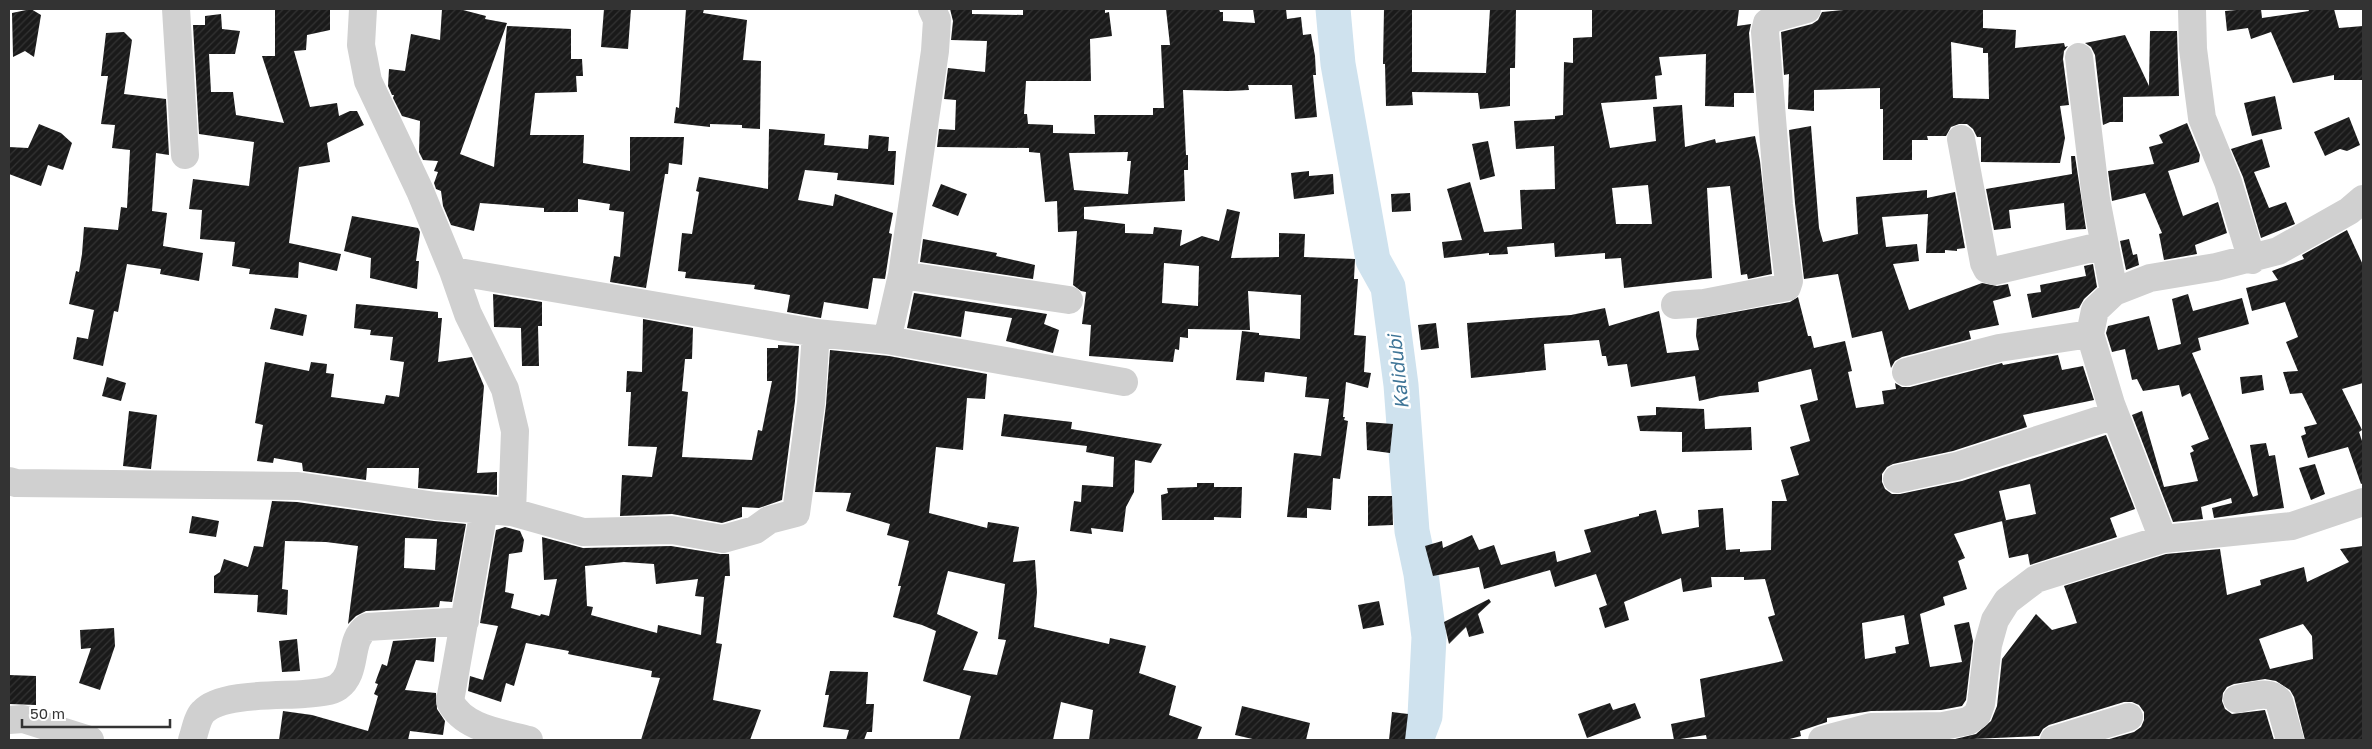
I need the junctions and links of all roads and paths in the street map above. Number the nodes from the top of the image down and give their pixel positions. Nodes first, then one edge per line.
1 (176, 9) edge
2 (363, 9) edge
3 (932, 9) edge
4 (1807, 9) edge
5 (2192, 9) edge
6 (2079, 57) dead end
7 (1961, 139) dead end
8 (185, 155) dead end
9 (2363, 199) edge
10 (2105, 246) junction
11 (2252, 260) junction
12 (453, 271) junction
13 (902, 275) junction
14 (2114, 292) junction
15 (1069, 300) dead end
16 (1675, 305) dead end
17 (816, 333) junction
18 (2090, 334) junction
19 (887, 340) junction
20 (1906, 372) dead end
21 (1124, 382) dead end
22 (2115, 415) junction
23 (1897, 479) dead end
24 (9, 481) edge
25 (2363, 502) edge
26 (484, 510) junction
27 (512, 512) junction
28 (2163, 539) junction
29 (465, 621) junction
30 (2237, 699) dead end
31 (2129, 716) dead end
32 (9, 720) edge
33 (1973, 731) edge
34 (90, 740) edge
35 (192, 740) edge
36 (529, 740) edge
37 (1822, 740) edge
38 (2054, 740) edge
39 (2290, 740) edge

1 - 8 street
2 - 12 street
3 - 13 street
4 - 16 street
5 - 11 street
6 - 10 street
7 - 10 street
9 - 11 street
10 - 14 street
11 - 14 street
12 - 17 street
12 - 27 street
13 - 15 street
13 - 19 street
14 - 18 street
17 - 19 street
17 - 27 street
18 - 20 street
18 - 22 street
19 - 21 street
22 - 23 street
22 - 28 street
24 - 26 street
25 - 28 street
26 - 27 street
26 - 29 street
28 - 33 street
29 - 35 street
29 - 36 street
30 - 39 street
31 - 38 street
32 - 34 street
33 - 37 street

